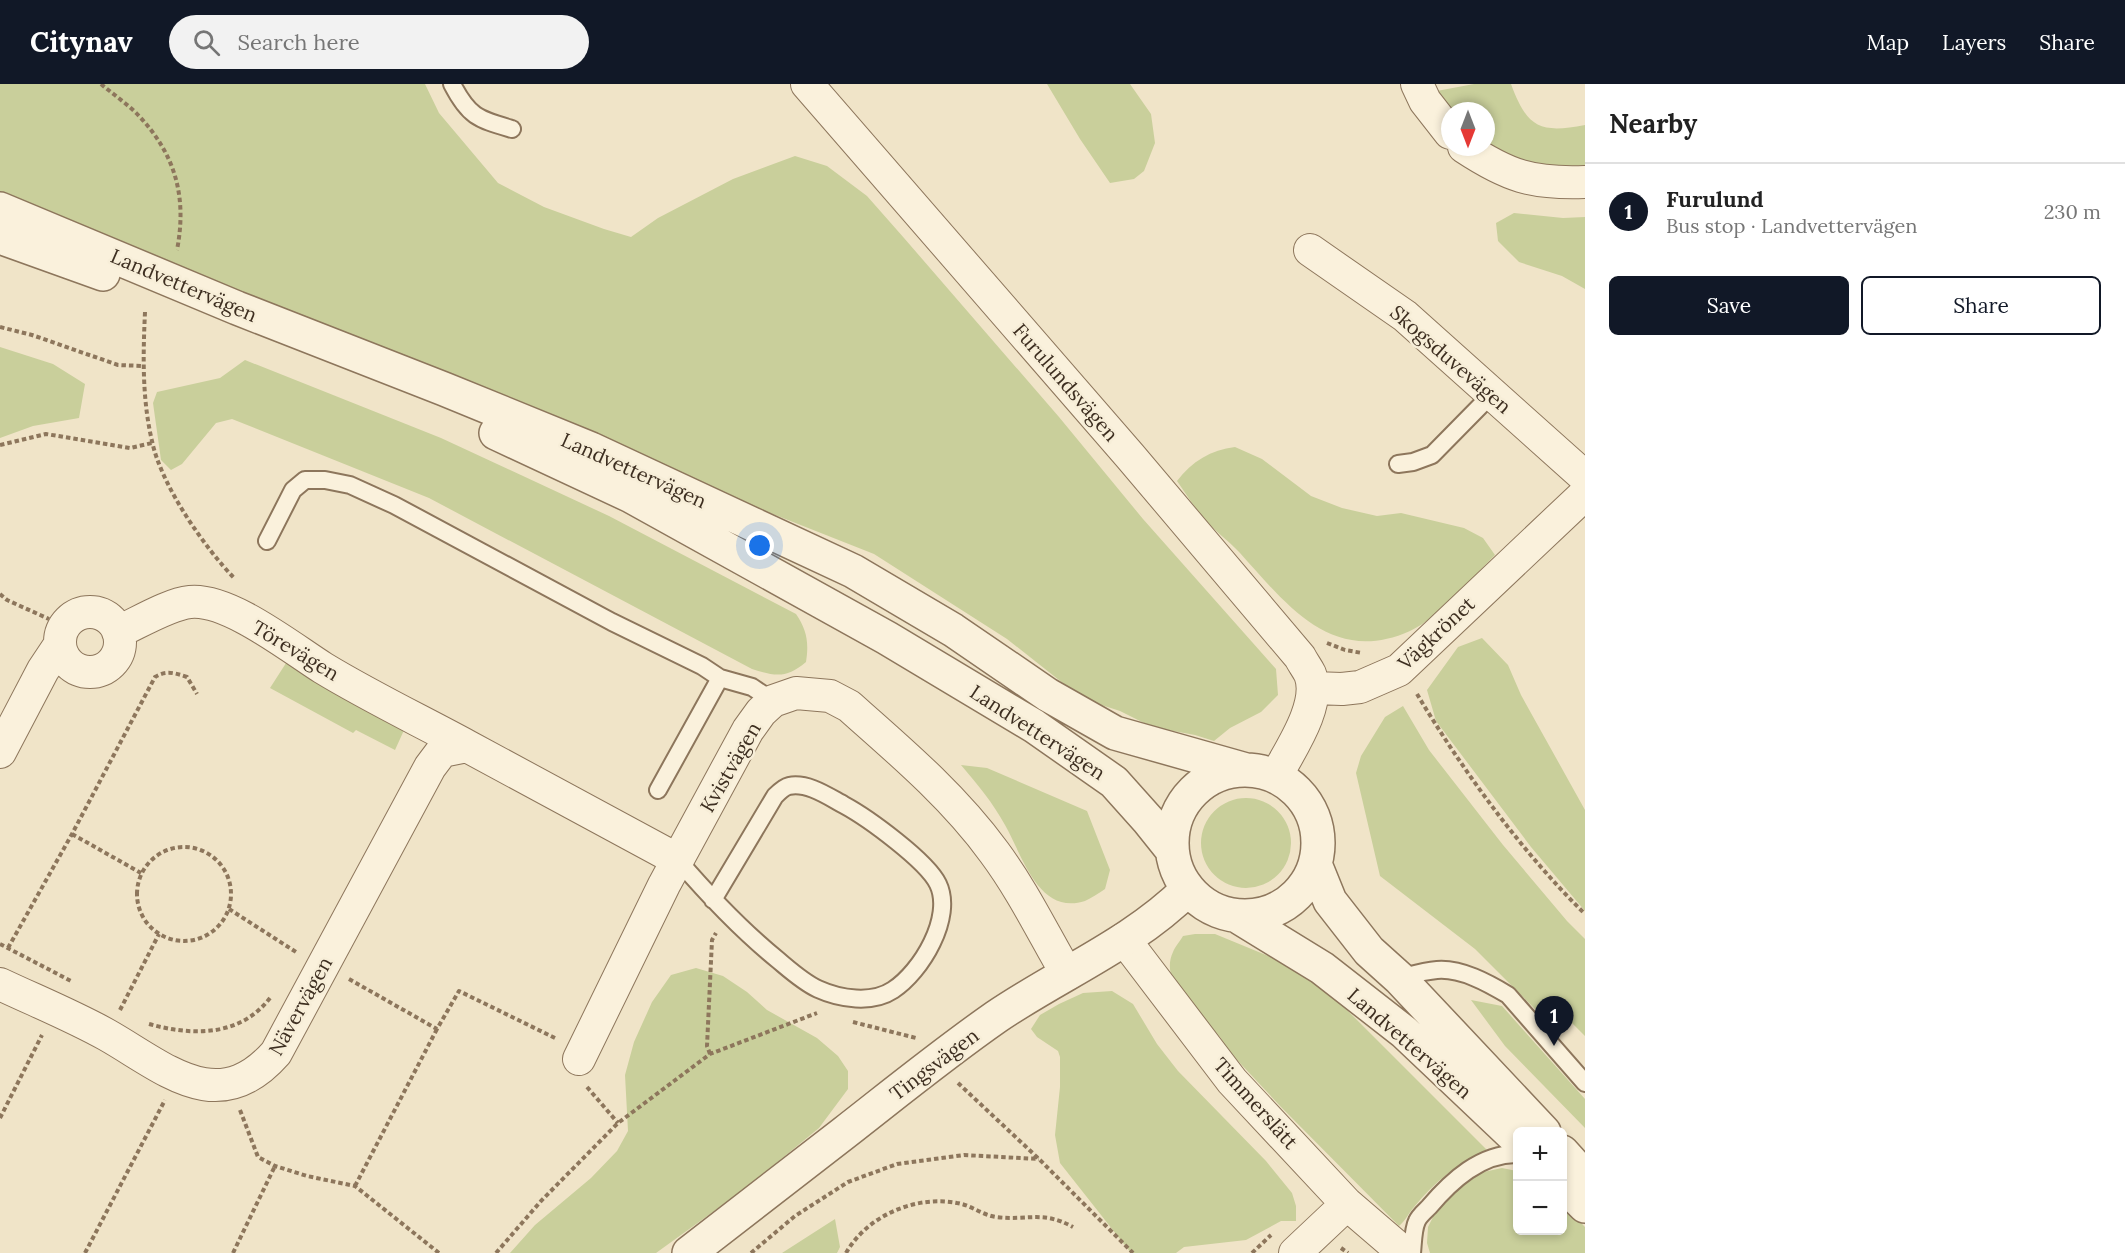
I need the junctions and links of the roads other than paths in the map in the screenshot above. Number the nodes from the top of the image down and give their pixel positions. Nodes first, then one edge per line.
1 (452, 84) edge
2 (807, 84) edge
3 (1417, 84) edge
4 (1441, 121) edge
5 (512, 129) dead end
6 (1478, 156) edge
7 (1585, 182) edge
8 (0, 209) edge
9 (0, 237) edge
10 (1310, 250) dead end
11 (1492, 394) junction
12 (1398, 464) dead end
13 (1585, 477) edge
14 (1585, 494) edge
15 (267, 541) dead end
16 (118, 632) junction
17 (62, 636) junction
18 (720, 678) junction
19 (1312, 688) junction
20 (773, 700) junction
21 (455, 749) junction
22 (0, 752) edge
23 (1261, 773) junction
24 (658, 790) dead end
25 (1172, 850) junction
26 (678, 860) junction
27 (1315, 864) junction
28 (1188, 890) junction
29 (713, 900) junction
30 (1237, 916) junction
31 (1124, 939) junction
32 (1067, 975) junction
33 (1399, 978) junction
34 (0, 984) edge
35 (579, 1059) road end
36 (1585, 1083) edge
37 (1540, 1127) edge
38 (1513, 1135) edge
39 (1513, 1154) edge
40 (1567, 1157) edge
41 (1585, 1177) edge
42 (1567, 1188) edge
43 (1347, 1204) junction
44 (1585, 1206) edge
45 (690, 1253) edge
46 (1295, 1253) edge
47 (1404, 1253) edge
48 (1412, 1253) edge

1 - 5 lane
2 - 19 street, Furulundsvägen
3 - 4 street
6 - 7 street
8 - 23 street, Landvettervägen
9 - 25 street, Landvettervägen
10 - 11 street, Skogsduvevägen
11 - 12 lane
11 - 13 street, Skogsduvevägen
14 - 19 street, Vägkrönet
15 - 18 lane
16 - 17 street
16 - 17 street
16 - 21 street, Törevägen
17 - 22 street
18 - 20 lane
18 - 24 lane
19 - 23 street
20 - 26 street, Kvistvägen
20 - 32 street, Kvistvägen
21 - 26 street, Törevägen
21 - 34 street, Nävervägen
23 - 25 street
23 - 27 street
25 - 28 street
26 - 29 lane
26 - 35 street, Kvistvägen
27 - 30 street
27 - 33 street, Landvettervägen
28 - 30 street
28 - 31 street, Tingsvägen
29 - 29 lane
30 - 38 street, Landvettervägen
31 - 32 street, Tingsvägen
31 - 43 street, Timmerslätt
32 - 45 street, Tingsvägen
33 - 36 lane
33 - 37 street, Landvettervägen
39 - 48 lane
40 - 41 street
42 - 44 street
43 - 46 street
43 - 47 street, Timmerslätt

